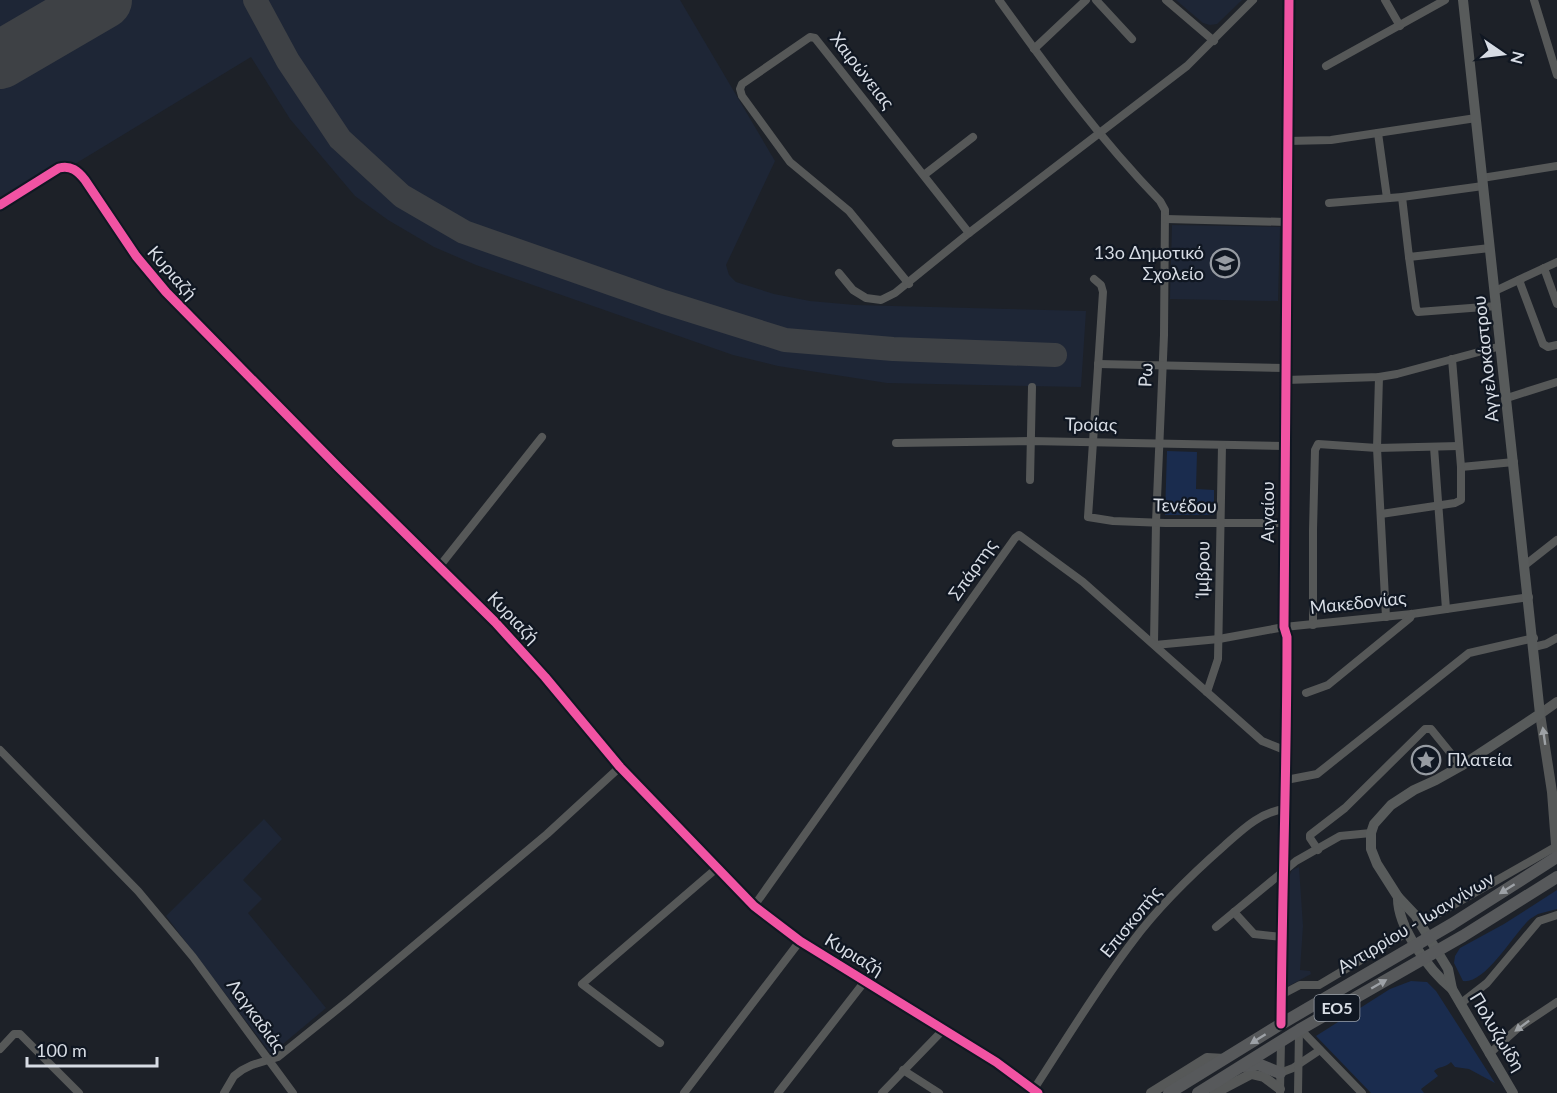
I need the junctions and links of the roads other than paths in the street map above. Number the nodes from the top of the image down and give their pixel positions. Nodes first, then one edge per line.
1 (999, 0) edge
2 (1086, 0) edge
3 (1096, 0) edge
4 (1166, 0) edge
5 (1253, 0) edge
6 (1289, 0) edge
7 (1385, 0) edge
8 (1445, 0) edge
9 (1463, 0) edge
10 (1534, 0) edge
11 (1400, 26) junction
12 (1132, 39) dead end
13 (1214, 41) junction
14 (1034, 49) junction
15 (1326, 66) dead end
16 (1557, 75) edge
17 (1476, 118) junction
18 (1099, 132) junction
19 (1378, 133) junction
20 (974, 137) dead end
21 (1288, 141) junction
22 (1557, 166) edge
23 (924, 175) junction
24 (1483, 182) junction
25 (1402, 197) junction
26 (1388, 198) junction
27 (1329, 203) dead end
28 (0, 205) edge
29 (1166, 219) junction
30 (1287, 222) junction
31 (969, 233) junction
32 (1490, 248) junction
33 (1409, 257) junction
34 (1557, 262) edge
35 (1544, 268) junction
36 (838, 273) dead end
37 (1094, 279) dead end
38 (1519, 280) junction
39 (909, 284) junction
40 (1495, 291) junction
41 (1557, 304) edge
42 (1497, 306) junction
43 (1557, 345) edge
44 (1501, 346) junction
45 (1452, 359) junction
46 (1098, 364) junction
47 (1162, 366) junction
48 (1286, 368) junction
49 (1379, 377) junction
50 (1286, 380) junction
51 (1557, 382) edge
52 (1032, 387) dead end
53 (1507, 398) junction
54 (542, 437) dead end
55 (1030, 441) junction
56 (1092, 441) junction
57 (1159, 442) junction
58 (896, 443) dead end
59 (1222, 445) junction
60 (1285, 446) junction
61 (1459, 446) junction
62 (1434, 447) junction
63 (1377, 448) junction
64 (1514, 462) junction
65 (1461, 467) junction
66 (1030, 480) dead end
67 (1438, 505) junction
68 (1381, 514) junction
69 (1156, 522) junction
70 (1220, 523) junction
71 (1285, 523) junction
72 (1557, 540) edge
73 (1525, 566) junction
74 (439, 567) junction
75 (1529, 597) junction
76 (1446, 609) junction
77 (1412, 614) junction
78 (1386, 617) junction
79 (1313, 625) junction
80 (1284, 627) junction
81 (1557, 638) edge
82 (1219, 639) junction
83 (1534, 643) junction
84 (1155, 644) junction
85 (1208, 692) junction
86 (1306, 693) dead end
87 (1557, 702) edge
88 (1540, 714) junction
89 (0, 750) edge
90 (1287, 751) junction
91 (1461, 766) junction
92 (621, 767) junction
93 (1286, 780) junction
94 (1554, 790) edge
95 (1285, 808) junction
96 (1371, 833) junction
97 (1318, 850) junction
98 (1557, 852) edge
99 (717, 868) junction
100 (1282, 873) junction
101 (1557, 877) edge
102 (1398, 897) junction
103 (754, 906) junction
104 (1234, 912) junction
105 (1557, 915) edge
106 (1420, 924) junction
107 (1216, 927) dead end
108 (1408, 932) junction
109 (1282, 938) junction
110 (1428, 938) junction
111 (800, 941) junction
112 (1417, 946) junction
113 (1436, 952) junction
114 (1424, 958) junction
115 (865, 981) junction
116 (1452, 989) junction
117 (1281, 995) junction
118 (1557, 1002) edge
119 (1460, 1004) junction
120 (1281, 1024) junction
121 (944, 1029) junction
122 (1300, 1030) junction
123 (1281, 1041) junction
124 (660, 1043) dead end
125 (0, 1049) edge
126 (1320, 1050) junction
127 (1489, 1054) junction
128 (1225, 1059) junction
129 (267, 1060) junction
130 (1298, 1065) junction
131 (1239, 1068) junction
132 (903, 1070) junction
133 (1280, 1073) junction
134 (1036, 1091) edge
135 (1280, 1091) edge
136 (79, 1093) edge
137 (224, 1093) edge
138 (293, 1093) edge
139 (684, 1093) edge
140 (778, 1093) edge
141 (882, 1093) edge
142 (939, 1093) edge
143 (1151, 1093) edge
144 (1169, 1093) edge
145 (1198, 1093) edge
146 (1215, 1093) edge
147 (1298, 1093) edge
148 (1362, 1093) edge
149 (1513, 1093) edge

1 - 14 street, Ρω
2 - 14 street
3 - 12 street
4 - 13 street
5 - 13 street
6 - 21 street, Αιγαίου
7 - 11 street
8 - 11 street
9 - 17 main road, Αγγελοκάστρου
10 - 16 street
11 - 15 street
13 - 18 street
14 - 18 street, Ρω
17 - 19 street
17 - 24 main road, Αγγελοκάστρου
18 - 29 street, Ρω
18 - 31 street
19 - 21 street
19 - 26 street
20 - 23 street
21 - 30 street, Αιγαίου
22 - 24 street
23 - 31 street, Χαιρώνειας
23 - 39 street, Χαιρώνειας
24 - 25 street
24 - 32 main road, Αγγελοκάστρου
25 - 26 street
25 - 33 street
26 - 27 street
28 - 74 street, Κυριαζή
29 - 30 street
29 - 47 street, Ρω
30 - 48 street, Αιγαίου
31 - 39 street
32 - 33 street
32 - 40 main road, Αγγελοκάστρου
33 - 42 street
34 - 35 street
35 - 38 street
35 - 41 street
36 - 39 street
37 - 46 street
38 - 40 street
38 - 43 street
40 - 42 main road, Αγγελοκάστρου
42 - 44 main road, Αγγελοκάστρου
44 - 45 street
44 - 53 main road, Αγγελοκάστρου
45 - 49 street
45 - 61 street
46 - 47 street
46 - 56 street
47 - 48 street
47 - 57 street, Ρω
48 - 50 street, Αιγαίου
49 - 50 street
49 - 63 street
50 - 60 street, Αιγαίου
51 - 53 street
52 - 55 street
53 - 64 main road, Αγγελοκάστρου
54 - 74 street
55 - 56 street, Τροίας
55 - 58 street, Τροίας
55 - 66 street
56 - 57 street, Τροίας
56 - 69 street, Τενέδου
57 - 59 street, Τροίας
57 - 69 street, Ρω
59 - 60 street, Τροίας
59 - 70 street, Ίμβρου
60 - 71 street, Αιγαίου
61 - 62 street
61 - 65 street
62 - 63 street
62 - 67 street
63 - 68 street
63 - 79 street
64 - 65 street
64 - 73 main road, Αγγελοκάστρου
65 - 67 street
67 - 68 street
67 - 76 street
68 - 78 street
69 - 70 street, Τενέδου
69 - 84 street, Ρω
70 - 71 street, Τενέδου
70 - 82 street, Ίμβρου
71 - 80 street, Αιγαίου
72 - 73 street
73 - 75 main road, Αγγελοκάστρου
74 - 92 street, Κυριαζή
75 - 76 street, Μακεδονίας
75 - 83 main road, Αγγελοκάστρου
76 - 77 street, Μακεδονίας
77 - 78 street, Μακεδονίας
77 - 86 street
78 - 79 street, Μακεδονίας
79 - 80 street, Μακεδονίας
80 - 82 street, Μακεδονίας
80 - 90 street, Αιγαίου
81 - 83 street
82 - 84 street, Μακεδονίας
82 - 85 street, Ίμβρου
83 - 88 main road, Αγγελοκάστρου
83 - 93 street
84 - 85 street, Σπάρτης
84 - 103 street, Σπάρτης
85 - 90 street, Σπάρτης
87 - 88 street
88 - 91 main road
94 -> 88 street
89 - 129 street, Λαγκαδιάς
90 - 93 street, Αιγαίου
91 - 96 main road
91 - 97 street
92 - 99 street, Κυριαζή
92 - 129 street
93 - 95 street, Αιγαίου
94 - 98 street
95 - 100 street, Αιγαίου
95 - 134 street, Επισκοπής
96 - 97 street
96 - 102 main road
97 - 100 street
98 - 106 street
98 -> 110 main road, Αντιρρίου - Ιωαννίνων / ΕΟ5
99 - 103 street, Κυριαζή
99 - 124 street
100 - 104 street
100 - 109 street, Αιγαίου
101 - 113 main road, Αντιρρίου - Ιωαννίνων / ΕΟ5
102 - 106 main road
102 - 108 main road
103 - 111 street, Κυριαζή
104 - 107 street
104 - 109 street
105 - 119 street
106 - 110 main road
108 - 112 main road
108 - 117 street
109 - 117 street, Αιγαίου
110 - 112 main road, Αντιρρίου - Ιωαννίνων / ΕΟ5
110 - 113 main road
111 - 115 street, Κυριαζή
111 - 139 street
112 - 114 main road
112 - 120 main road, Αντιρρίου - Ιωαννίνων / ΕΟ5
113 - 114 main road, Αντιρρίου - Ιωαννίνων / ΕΟ5
113 - 116 main road
114 - 116 main road
122 -> 114 main road, Αντιρρίου - Ιωαννίνων / ΕΟ5
115 - 121 street, Κυριαζή
115 - 140 street
116 - 119 main road, Πολυζωίδη
117 - 120 street, Αιγαίου
118 -> 127 street
119 - 127 main road, Πολυζωίδη
120 -> 128 main road, Αντιρρίου - Ιωαννίνων / ΕΟ5
121 - 132 street
121 - 134 street, Κυριαζή
122 - 123 main road, Αντιρρίου - Ιωαννίνων / ΕΟ5
122 - 126 street
122 - 130 street
123 - 131 main road, Αντιρρίου - Ιωαννίνων / ΕΟ5
123 - 133 street
125 - 136 street
126 - 130 street
126 - 148 street
127 - 149 main road, Πολυζωίδη
128 - 143 street
128 - 144 main road, Αντιρρίου - Ιωαννίνων / ΕΟ5
129 - 137 street
129 - 138 street, Λαγκαδιάς
130 - 133 street
130 - 147 street
131 - 133 main road
131 - 145 main road, Αντιρρίου - Ιωαννίνων / ΕΟ5
132 - 141 street
132 - 142 street
133 - 135 street
135 - 146 street

